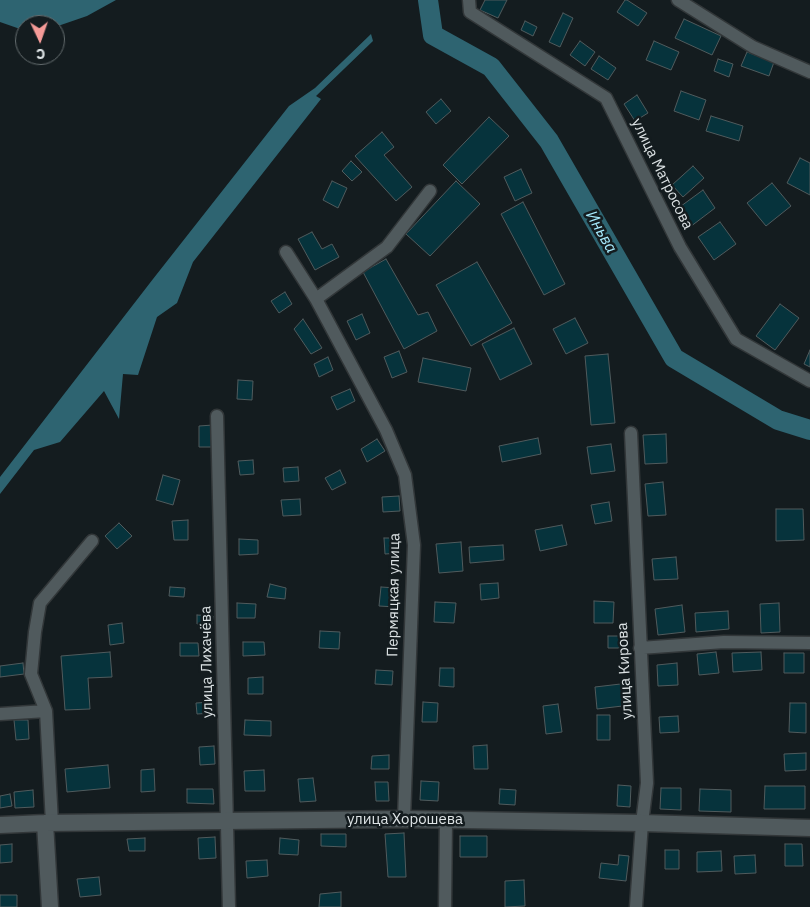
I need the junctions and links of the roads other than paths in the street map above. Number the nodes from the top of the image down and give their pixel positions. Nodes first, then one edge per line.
1 (470, 0) edge
2 (678, 0) edge
3 (810, 72) edge
4 (430, 191) dead end
5 (286, 252) dead end
6 (316, 299) junction
7 (810, 381) edge
8 (217, 416) dead end
9 (630, 433) dead end
10 (92, 540) dead end
11 (810, 643) edge
12 (640, 648) junction
13 (46, 711) junction
14 (0, 714) edge
15 (404, 820) junction
16 (446, 820) junction
17 (227, 822) junction
18 (48, 823) junction
19 (642, 823) junction
20 (0, 825) edge
21 (810, 828) edge
22 (50, 907) edge
23 (229, 907) edge
24 (445, 907) edge
25 (636, 907) edge

1 - 7 street, улица Матросова
2 - 3 street
4 - 6 street
5 - 6 street, Пермяцкая улица
6 - 15 street, Пермяцкая улица
8 - 17 street, улица Лихачёва
9 - 12 street, улица Кирова
10 - 13 street
11 - 12 street
12 - 19 street, улица Кирова
13 - 14 street
13 - 18 street
15 - 16 street, улица Хорошева
15 - 17 street, улица Хорошева
16 - 19 street, улица Хорошева
16 - 24 street
17 - 18 street, улица Хорошева
17 - 23 street, улица Лихачёва
18 - 20 street, улица Хорошева
18 - 22 street
19 - 21 street, улица Хорошева
19 - 25 street, улица Кирова

